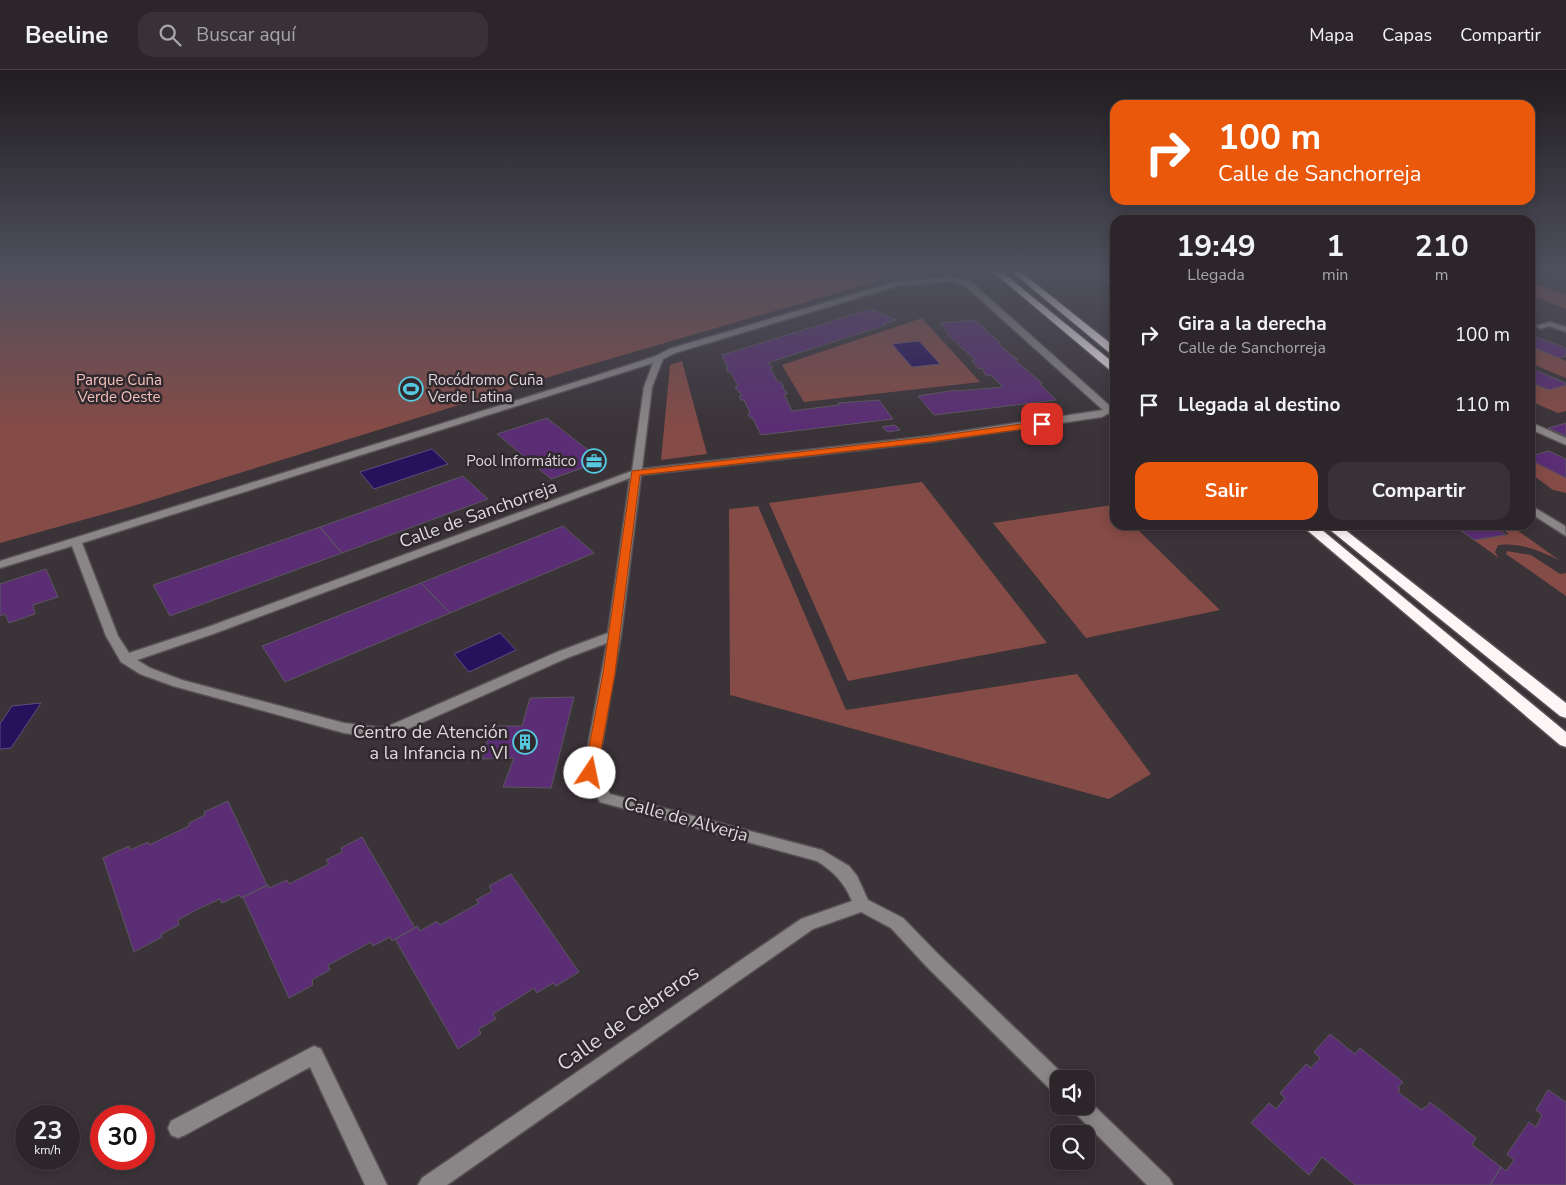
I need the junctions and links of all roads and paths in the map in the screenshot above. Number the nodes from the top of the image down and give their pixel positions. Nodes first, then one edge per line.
1 (762, 324) edge
2 (1013, 324) edge
3 (1060, 324) edge
4 (1080, 324) edge
5 (1550, 324) edge
6 (1550, 324) edge
7 (1566, 330) edge
8 (1566, 337) edge
9 (1110, 348) edge
10 (659, 358) junction
11 (1110, 365) edge
12 (1535, 427) edge
13 (1566, 442) edge
14 (635, 473) junction
15 (1535, 511) edge
16 (1314, 530) edge
17 (1337, 530) edge
18 (1566, 533) edge
19 (76, 542) junction
20 (0, 565) edge
21 (615, 635) junction
22 (126, 659) junction
23 (1566, 712) edge
24 (1566, 741) edge
25 (862, 905) junction
26 (1050, 1075) edge
27 (1091, 1115) edge
28 (178, 1128) dead end
29 (376, 1185) edge
30 (429, 1185) edge
31 (1162, 1185) edge

1 - 10 street, Calle de Sanchorreja
2 - 14 street, Calle de Sanchorreja
3 - 11 highway
4 - 9 highway
5 - 7 street
6 - 8 street
10 - 14 street, Calle de Alverja
10 - 19 street
12 - 13 street
14 - 21 street, Calle de Alverja
14 - 22 street, Calle de Sanchorreja
15 - 18 street
16 - 24 highway
17 - 23 highway
19 - 20 street
19 - 22 street
21 - 22 street
21 - 25 street, Calle de Alverja
25 - 26 street
25 - 30 street, Calle de Cebreros
27 - 31 street
28 - 29 street

